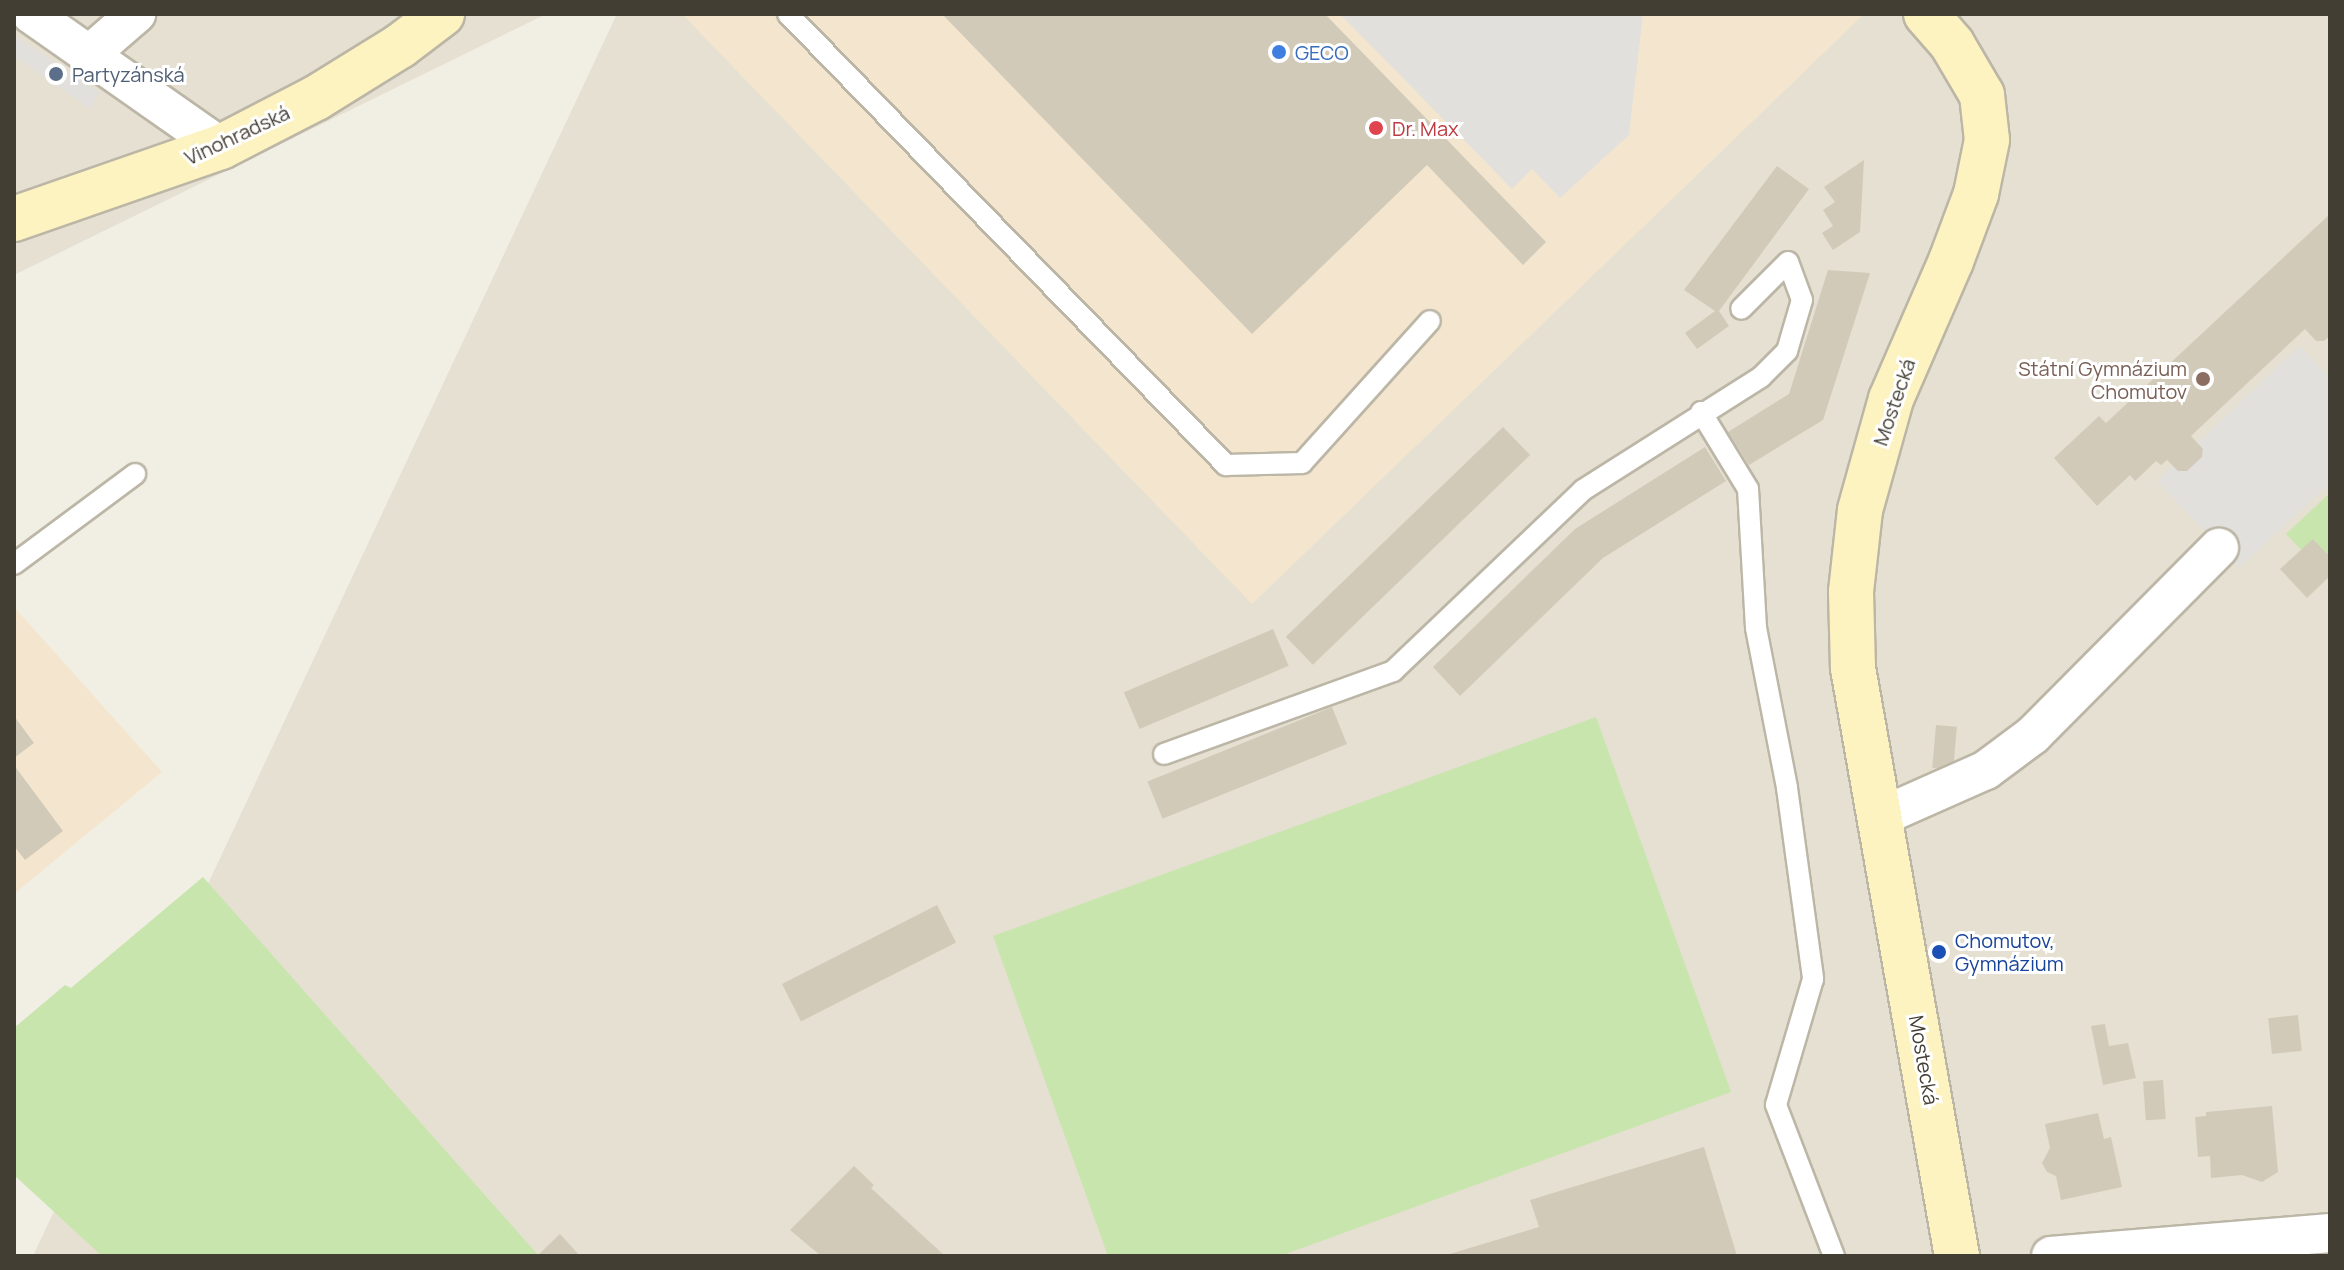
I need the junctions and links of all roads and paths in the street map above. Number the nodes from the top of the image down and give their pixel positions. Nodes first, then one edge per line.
1 (31, 14) edge
2 (136, 14) edge
3 (442, 14) edge
4 (788, 14) edge
5 (1926, 14) edge
6 (91, 53) junction
7 (221, 147) junction
8 (14, 219) edge
9 (1741, 309) dead end
10 (1430, 321) dead end
11 (1701, 412) junction
12 (135, 474) dead end
13 (2219, 548) dead end
14 (14, 564) edge
15 (1164, 754) dead end
16 (1880, 817) junction
17 (2330, 1233) edge
18 (1834, 1256) edge
19 (1957, 1256) edge
20 (2051, 1256) edge

1 - 6 street
2 - 6 street
3 - 7 street, Vinohradská
4 - 10 lane
5 - 16 street, Mostecká
6 - 7 street
7 - 8 street, Vinohradská
9 - 11 lane
11 - 15 lane
11 - 18 lane
12 - 14 lane
13 - 16 street
16 - 19 street, Mostecká
17 - 20 street

